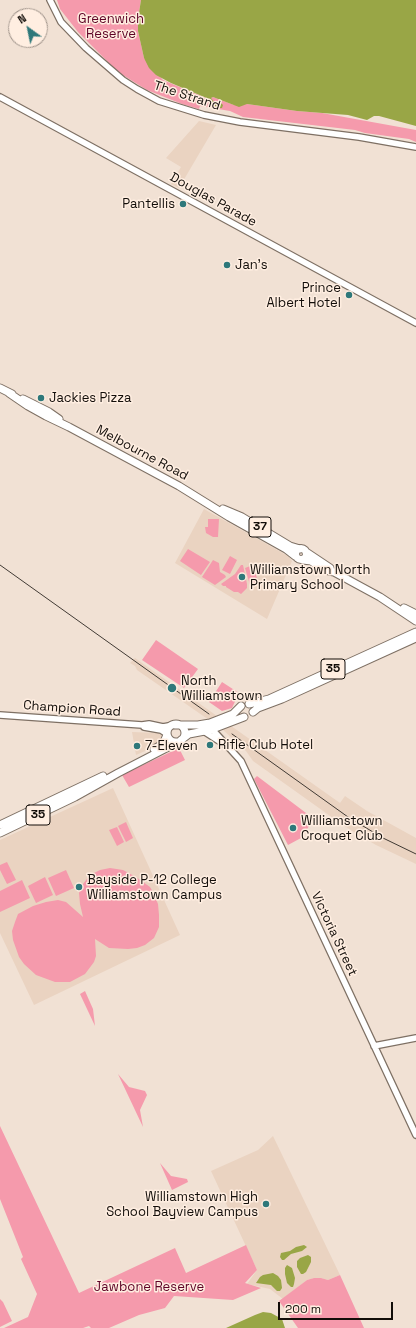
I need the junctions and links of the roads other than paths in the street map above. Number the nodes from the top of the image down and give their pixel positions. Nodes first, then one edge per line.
1 (50, 0) edge
2 (0, 96) edge
3 (416, 148) edge
4 (416, 323) edge
5 (0, 388) edge
6 (241, 520) junction
7 (303, 550) junction
8 (296, 556) junction
9 (303, 560) junction
10 (334, 572) junction
11 (380, 597) junction
12 (416, 614) edge
13 (416, 621) edge
14 (416, 632) edge
15 (416, 638) edge
16 (338, 670) junction
17 (249, 704) junction
18 (241, 706) junction
19 (253, 712) junction
20 (0, 715) edge
21 (244, 717) junction
22 (142, 725) junction
23 (174, 725) junction
24 (205, 728) junction
25 (213, 729) junction
26 (167, 734) junction
27 (180, 740) junction
28 (226, 745) junction
29 (78, 792) junction
30 (0, 825) edge
31 (0, 833) edge
32 (416, 1038) edge
33 (374, 1046) junction
34 (416, 1135) edge

1 - 3 street, The Strand
2 - 4 street, Douglas Parade
5 - 6 main road, Melbourne Road / 37
6 - 7 main road, Melbourne Road / 37
6 - 8 main road, Melbourne Road / 37
7 - 8 main road
7 - 9 main road
7 - 10 main road, Melbourne Road / 37
8 - 9 main road, 37
9 - 10 main road, Melbourne Road / 37
10 - 11 main road, Melbourne Road / 37
11 - 12 main road, Melbourne Road / 37
11 - 13 main road, Melbourne Road / 37
14 - 16 main road, 35
15 - 16 main road, 35
16 - 17 main road, 35
16 - 19 main road, 35
17 - 18 main road, 35
17 - 19 main road
18 - 21 main road
18 - 24 main road, 35
19 - 21 main road, 35
20 - 22 street, Champion Road
21 - 25 main road, 35
22 - 23 street, Champion Road
22 - 26 street, Champion Road
23 - 24 main road, 35
23 - 26 main road, 35
23 - 27 main road
24 - 25 main road, 35
24 - 27 main road, 35
24 - 28 street, Victoria Street
25 - 28 street, Victoria Street
26 - 27 main road
26 - 29 main road, 35
27 - 29 main road, 35
28 - 33 street, Victoria Street
29 - 30 main road, 35
29 - 31 main road, 35
32 - 33 street
33 - 34 street, Victoria Street

